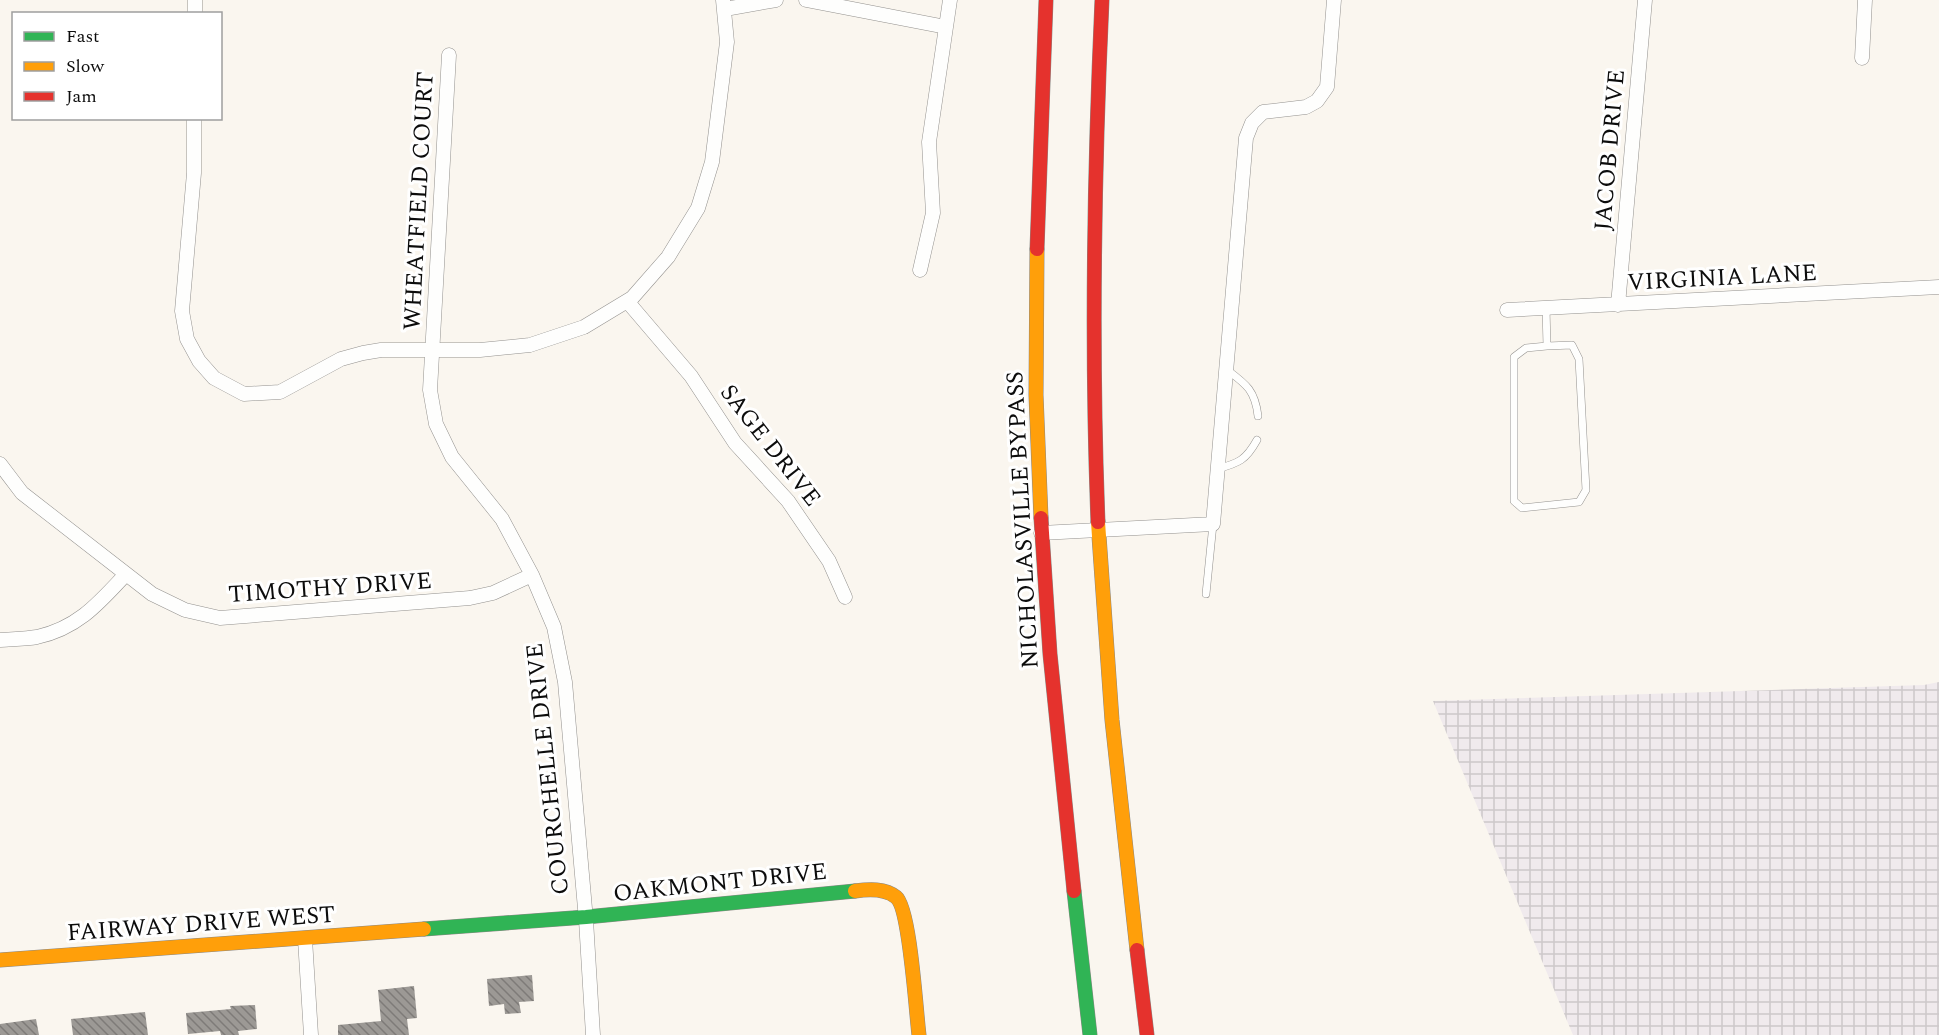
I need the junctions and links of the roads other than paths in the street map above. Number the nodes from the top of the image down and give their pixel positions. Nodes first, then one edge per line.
1 (776, 0) edge
2 (806, 0) edge
3 (950, 0) edge
4 (1046, 0) edge
5 (1102, 0) edge
6 (1334, 0) edge
7 (1645, 0) edge
8 (1865, 0) edge
9 (724, 5) edge
10 (946, 27) junction
11 (449, 55) dead end
12 (1862, 58) dead end
13 (194, 120) edge
14 (920, 270) dead end
15 (1939, 287) edge
16 (627, 301) junction
17 (1618, 305) junction
18 (1546, 308) junction
19 (1507, 310) dead end
20 (1547, 346) junction
21 (432, 351) junction
22 (1226, 369) junction
23 (1258, 416) dead end
24 (1257, 440) dead end
25 (0, 464) edge
26 (1217, 469) junction
27 (1213, 524) junction
28 (1098, 529) junction
29 (1041, 533) junction
30 (126, 574) junction
31 (532, 575) junction
32 (1206, 594) dead end
33 (845, 597) dead end
34 (0, 640) edge
35 (586, 917) junction
36 (406, 931) joint
37 (305, 939) junction
38 (0, 960) edge
39 (311, 1035) edge
40 (593, 1035) edge
41 (919, 1035) edge
42 (1090, 1035) edge
43 (1147, 1035) edge

1 - 9 street
2 - 10 street
3 - 10 street
4 - 29 main road, NICHOLASVILLE BYPASS
5 - 28 main road
6 - 22 street
7 - 17 street, JACOB DRIVE
8 - 12 street
9 - 16 street
10 - 14 street
11 - 21 street, WHEATFIELD COURT
13 - 21 street
15 - 17 street, VIRGINIA LANE
16 - 21 street
16 - 33 street, SAGE DRIVE
17 - 18 street, VIRGINIA LANE
18 - 19 street, VIRGINIA LANE
18 - 20 lane
20 - 20 lane
21 - 31 street, COURCHELLE DRIVE
22 - 23 lane
22 - 26 street
24 - 26 lane
25 - 30 street, TIMOTHY DRIVE
26 - 27 street
27 - 28 street
27 - 32 lane
28 - 29 street
28 - 43 main road
29 - 42 main road, NICHOLASVILLE BYPASS
30 - 31 street, TIMOTHY DRIVE
30 - 34 street
31 - 35 street, COURCHELLE DRIVE
35 - 36 main road, OAKMONT DRIVE
35 - 40 street, COURCHELLE DRIVE
35 - 41 main road, OAKMONT DRIVE
36 - 37 main road, FAIRWAY DRIVE WEST
37 - 38 main road, FAIRWAY DRIVE WEST
37 - 39 street

